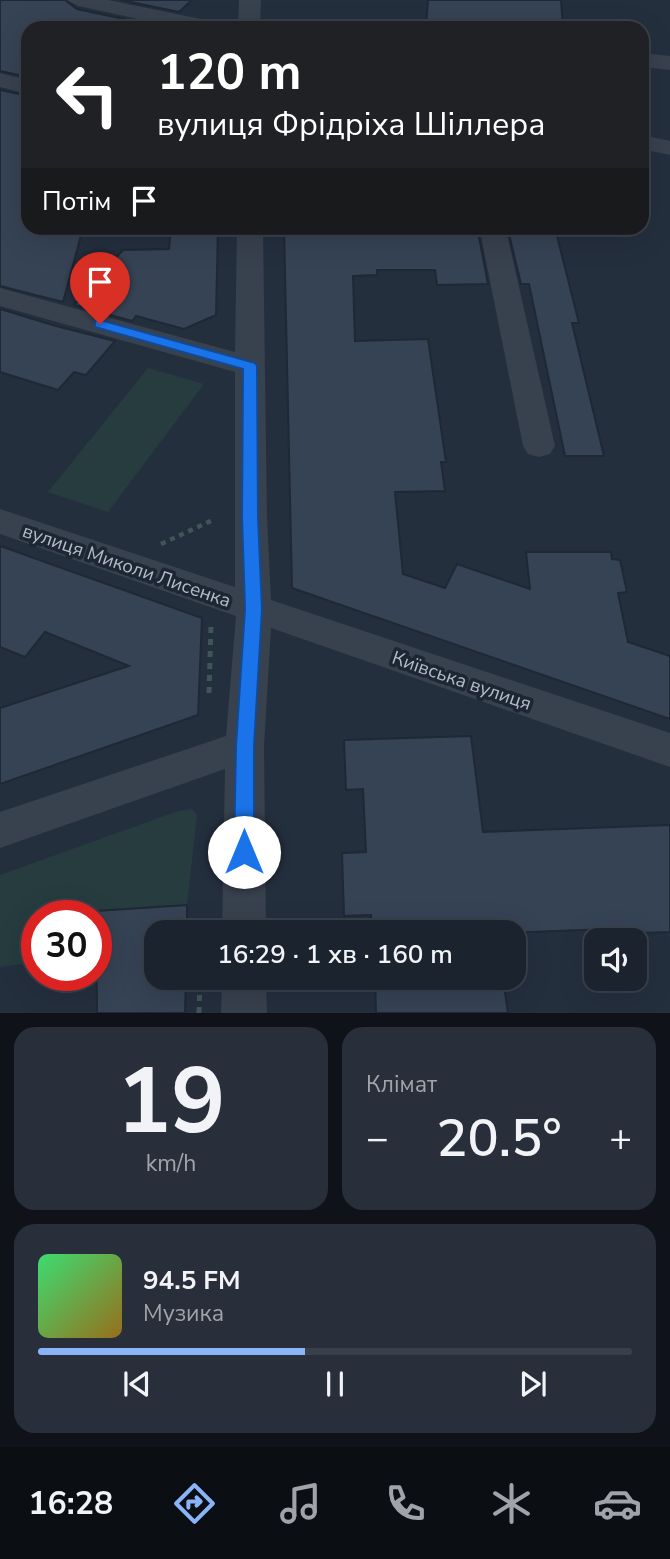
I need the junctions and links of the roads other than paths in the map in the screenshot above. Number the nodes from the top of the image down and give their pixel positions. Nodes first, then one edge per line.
1 (78, 0) edge
2 (250, 0) edge
3 (178, 21) edge
4 (249, 21) edge
5 (649, 61) edge
6 (670, 63) edge
7 (0, 80) edge
8 (21, 85) edge
9 (649, 144) edge
10 (670, 148) edge
11 (250, 235) edge
12 (494, 235) edge
13 (0, 297) edge
14 (250, 366) junction
15 (539, 446) dead end
16 (0, 521) edge
17 (254, 609) junction
18 (245, 746) junction
19 (670, 750) edge
20 (0, 830) edge
21 (244, 920) edge
22 (244, 990) edge
23 (244, 1013) edge

1 - 3 street
2 - 4 street
5 - 6 street
7 - 8 street
9 - 10 street
11 - 14 street
12 - 15 street
13 - 14 street
14 - 17 street
16 - 17 street, вулиця Миколи Лисенка
17 - 18 street
17 - 19 street, Київська вулиця
18 - 20 street
18 - 21 street
22 - 23 street

